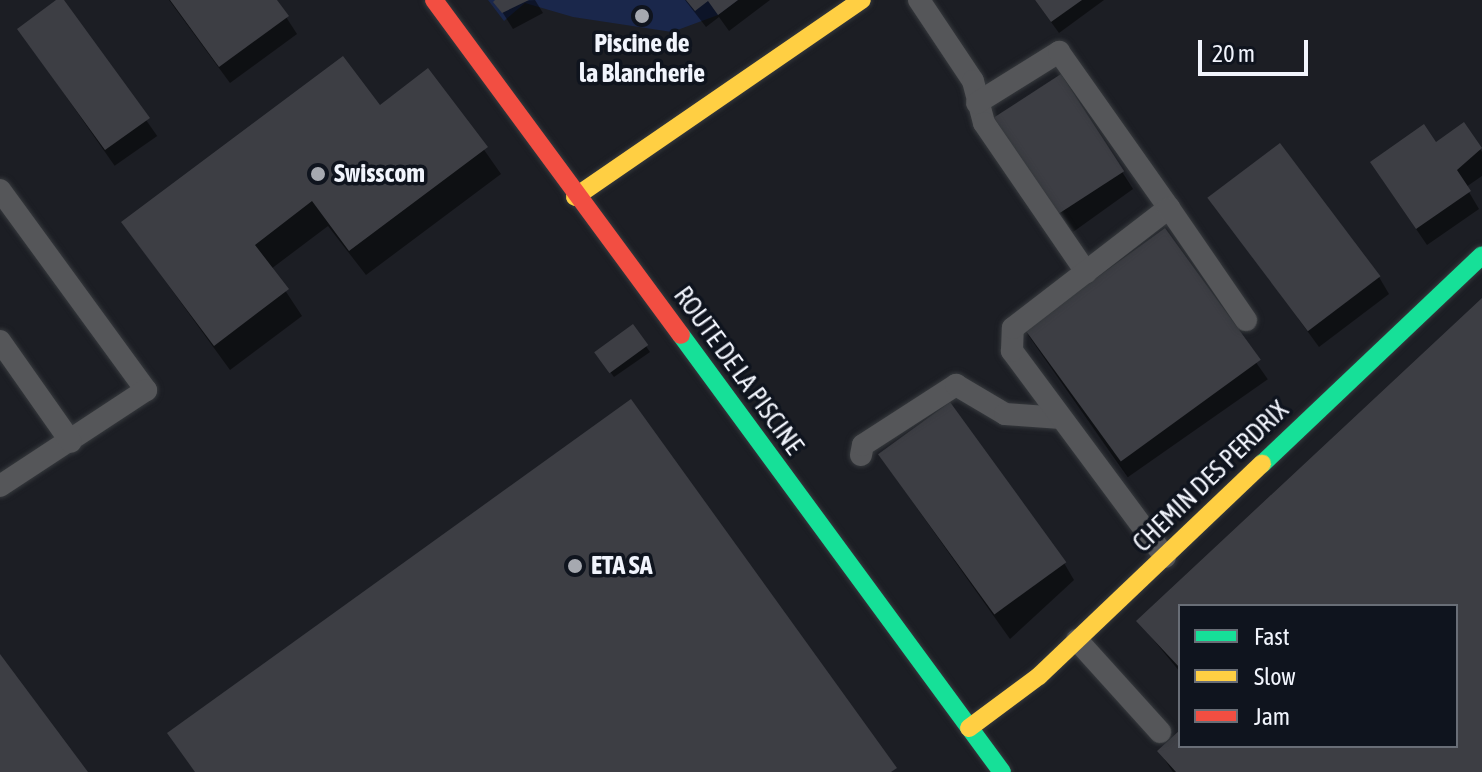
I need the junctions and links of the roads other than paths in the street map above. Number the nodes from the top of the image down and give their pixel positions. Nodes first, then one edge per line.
1 (434, 0) edge
2 (862, 0) edge
3 (919, 0) edge
4 (977, 103) junction
5 (0, 190) edge
6 (575, 197) junction
7 (1169, 208) junction
8 (1482, 255) edge
9 (1086, 272) junction
10 (1246, 320) dead end
11 (0, 341) edge
12 (1061, 418) junction
13 (71, 442) junction
14 (861, 455) dead end
15 (0, 486) edge
16 (1165, 557) junction
17 (1077, 640) junction
18 (969, 728) junction
19 (1160, 732) dead end
20 (1002, 772) edge

1 - 6 street, ROUTE DE LA PISCINE
2 - 6 street
3 - 4 lane
4 - 7 lane
4 - 9 lane
5 - 13 lane
6 - 18 street, ROUTE DE LA PISCINE
7 - 9 lane
7 - 10 lane
8 - 16 street, CHEMIN DES PERDRIX
9 - 12 lane
11 - 13 lane
12 - 14 lane
12 - 16 lane
13 - 15 lane
16 - 17 street, CHEMIN DES PERDRIX
17 - 18 street, CHEMIN DES PERDRIX
17 - 19 lane
18 - 20 street, ROUTE DE LA PISCINE

